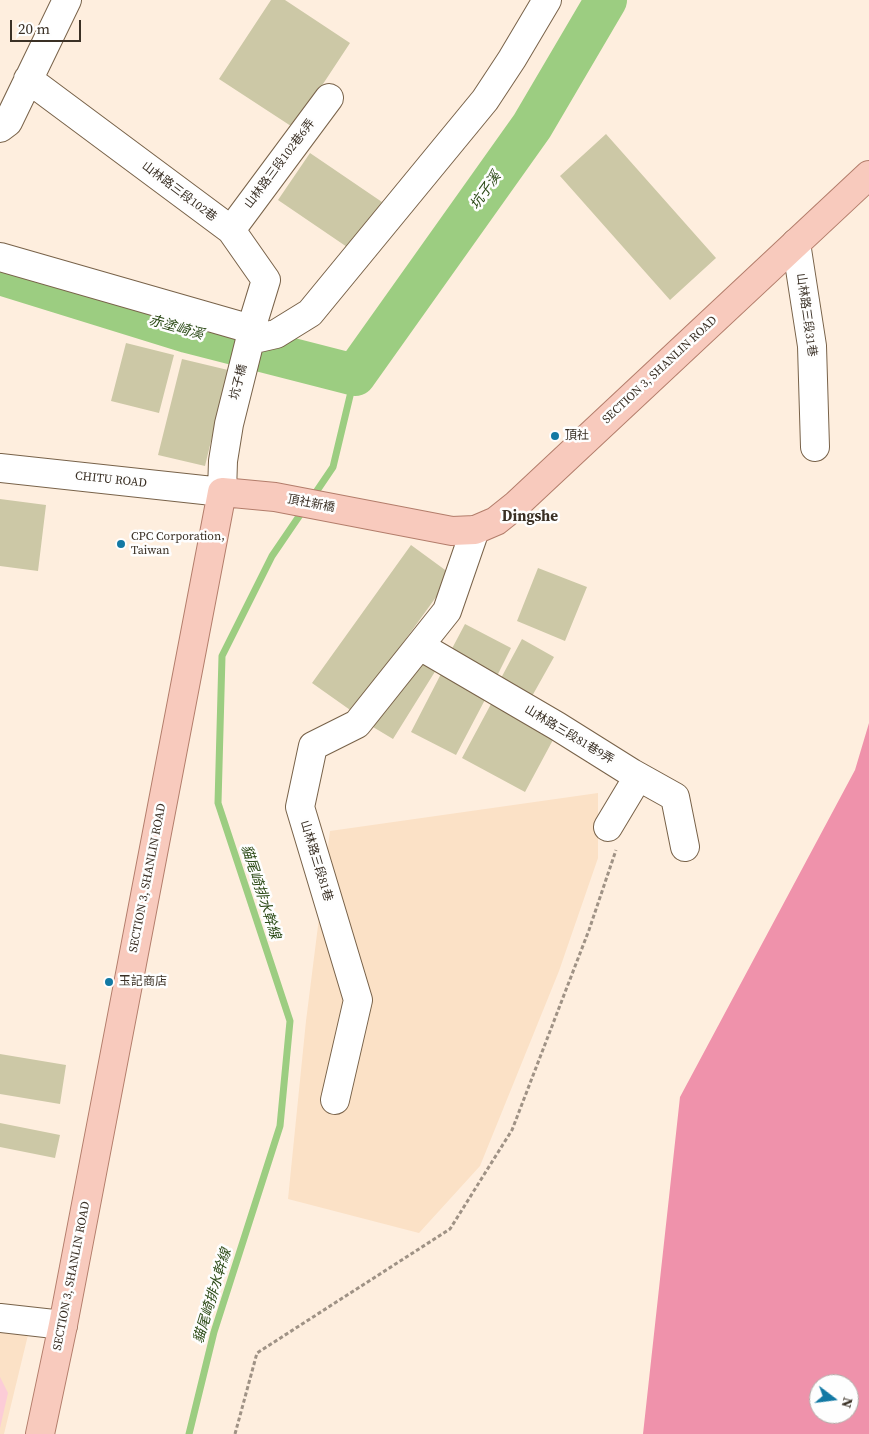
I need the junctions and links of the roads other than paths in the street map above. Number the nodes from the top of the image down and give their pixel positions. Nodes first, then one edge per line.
1 (67, 0) edge
2 (547, 0) edge
3 (28, 79) junction
4 (329, 98) dead end
5 (0, 128) edge
6 (869, 175) edge
7 (231, 230) junction
8 (796, 243) junction
9 (0, 257) edge
10 (251, 335) junction
11 (815, 447) dead end
12 (0, 468) edge
13 (222, 492) junction
14 (347, 511) joint
15 (475, 530) junction
16 (420, 646) junction
17 (638, 777) junction
18 (608, 827) road end
19 (685, 847) dead end
20 (335, 1100) dead end
21 (0, 1318) edge
22 (63, 1324) junction
23 (40, 1434) edge

1 - 3 street
2 - 10 street
3 - 5 street
3 - 7 street, 山林路三段102巷
4 - 7 street, 山林路三段102巷6弄
6 - 8 main road, SECTION 3, SHANLIN ROAD
7 - 10 street, 山林路三段102巷
8 - 11 street, 山林路三段31巷
8 - 15 main road, SECTION 3, SHANLIN ROAD
9 - 10 street
10 - 13 street, 坑子橋
12 - 13 street, CHITU ROAD
13 - 14 main road, 頂社新橋
13 - 22 main road, SECTION 3, SHANLIN ROAD
14 - 15 main road, SECTION 3, SHANLIN ROAD
15 - 16 street, 山林路三段81巷
16 - 17 street, 山林路三段81巷9弄
16 - 20 street, 山林路三段81巷
17 - 18 street
17 - 19 street, 山林路三段81巷9弄
21 - 22 street
22 - 23 main road, SECTION 3, SHANLIN ROAD

